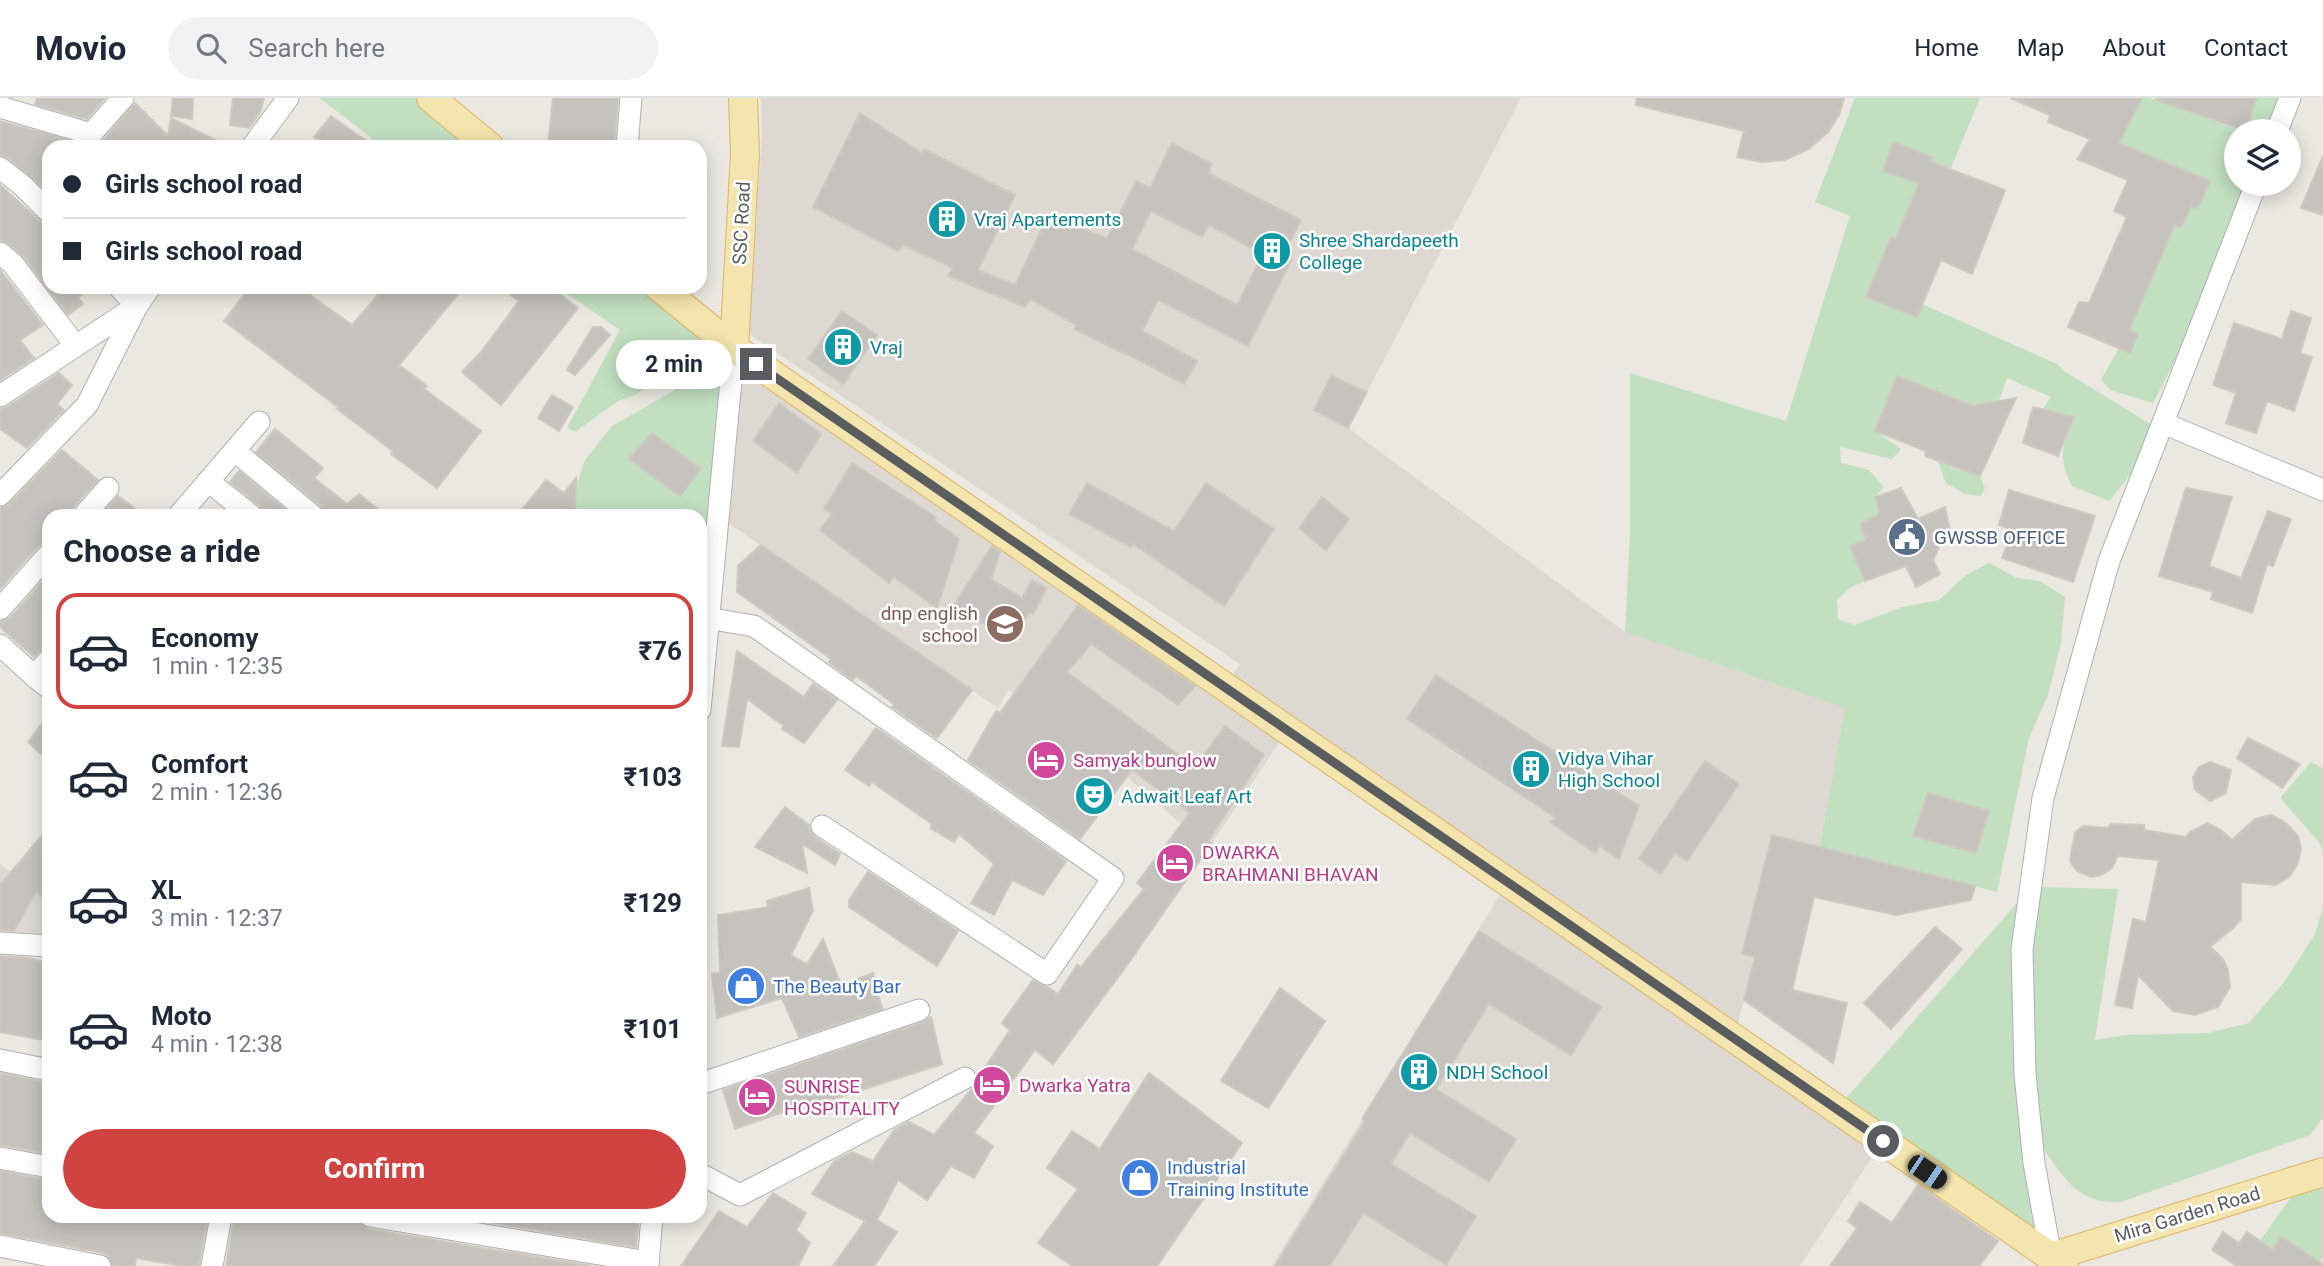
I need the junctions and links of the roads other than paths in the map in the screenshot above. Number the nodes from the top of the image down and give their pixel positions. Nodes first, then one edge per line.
1 (123, 98) edge
2 (288, 98) edge
3 (431, 98) edge
4 (631, 98) edge
5 (743, 98) edge
6 (2290, 98) edge
7 (0, 107) edge
8 (2282, 119) edge
9 (256, 140) edge
10 (482, 140) edge
11 (628, 140) edge
12 (0, 168) edge
13 (2251, 196) edge
14 (42, 205) edge
15 (0, 253) edge
16 (125, 294) edge
17 (145, 294) edge
18 (668, 294) edge
19 (136, 306) junction
20 (75, 345) junction
21 (734, 348) junction
22 (0, 396) edge
23 (259, 422) dead end
24 (2163, 423) junction
25 (235, 450) junction
26 (208, 481) junction
27 (108, 488) dead end
28 (2323, 490) edge
29 (0, 495) edge
30 (89, 509) edge
31 (185, 509) edge
32 (243, 509) edge
33 (305, 509) edge
34 (42, 562) edge
35 (707, 590) edge
36 (0, 609) edge
37 (707, 618) edge
38 (0, 645) edge
39 (42, 682) edge
40 (822, 826) dead end
41 (0, 943) edge
42 (42, 946) edge
43 (919, 1010) dead end
44 (0, 1060) edge
45 (42, 1069) edge
46 (965, 1078) dead end
47 (707, 1082) edge
48 (0, 1158) edge
49 (42, 1166) edge
50 (2323, 1172) edge
51 (707, 1178) edge
52 (220, 1223) edge
53 (418, 1223) edge
54 (651, 1223) edge
55 (0, 1246) edge
56 (2058, 1261) edge
57 (648, 1264) edge
58 (100, 1266) edge
59 (212, 1266) edge

1 - 7 street
2 - 9 street
3 - 10 main road
4 - 11 street
5 - 21 main road, SSC Road
6 - 8 street
12 - 14 street
13 - 24 street
15 - 20 street
16 - 19 street
17 - 19 street
18 - 21 main road
19 - 20 street
19 - 29 street
20 - 22 street
21 - 35 street
21 - 56 main road
23 - 25 street
24 - 28 street
24 - 56 street
25 - 26 street
25 - 33 street
26 - 31 street
26 - 32 street
27 - 30 street
34 - 36 street
37 - 40 street
38 - 39 street
41 - 42 street
43 - 47 street
44 - 45 street
46 - 51 street
48 - 49 street
50 - 56 main road, Mira Garden Road
52 - 59 street
53 - 57 street
54 - 57 street
55 - 58 street

